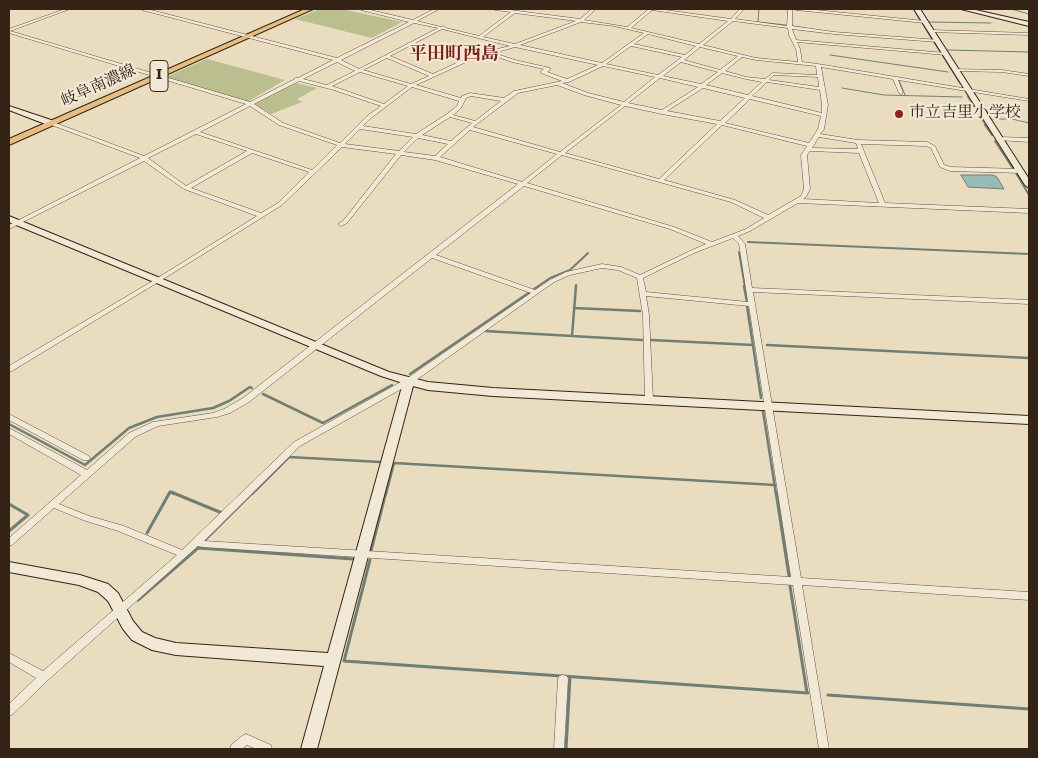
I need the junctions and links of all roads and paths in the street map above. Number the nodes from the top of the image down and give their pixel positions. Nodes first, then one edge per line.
1 (68, 9) edge
2 (143, 9) edge
3 (310, 9) edge
4 (362, 9) edge
5 (392, 9) edge
6 (437, 9) edge
7 (495, 9) edge
8 (594, 9) edge
9 (651, 9) edge
10 (742, 9) edge
11 (790, 9) edge
12 (796, 9) edge
13 (917, 9) edge
14 (964, 9) edge
15 (514, 12) junction
16 (382, 13) junction
17 (414, 20) junction
18 (732, 20) junction
19 (580, 21) junction
20 (925, 22) junction
21 (1029, 24) edge
22 (790, 26) junction
23 (444, 27) junction
24 (628, 28) junction
25 (9, 31) edge
26 (931, 31) junction
27 (647, 33) junction
28 (1029, 34) edge
29 (248, 36) junction
30 (481, 36) junction
31 (937, 40) junction
32 (795, 41) junction
33 (517, 45) junction
34 (631, 45) junction
35 (698, 46) junction
36 (487, 52) junction
37 (946, 54) junction
38 (386, 56) junction
39 (560, 56) junction
40 (741, 56) junction
41 (682, 58) junction
42 (337, 59) junction
43 (800, 62) junction
44 (552, 65) junction
45 (602, 65) junction
46 (818, 65) junction
47 (358, 70) junction
48 (955, 70) junction
49 (723, 71) junction
50 (1029, 75) edge
51 (158, 76) junction
52 (434, 76) junction
53 (820, 76) junction
54 (658, 77) junction
55 (896, 78) junction
56 (297, 79) junction
57 (567, 81) junction
58 (764, 81) junction
59 (559, 84) junction
60 (411, 86) junction
61 (702, 86) junction
62 (327, 87) junction
63 (822, 89) junction
64 (969, 90) junction
65 (901, 93) dead end
66 (747, 98) junction
67 (460, 100) junction
68 (505, 100) junction
69 (1029, 100) edge
70 (250, 104) junction
71 (624, 104) junction
72 (385, 106) junction
73 (9, 108) edge
74 (662, 112) junction
75 (449, 115) junction
76 (824, 115) junction
77 (51, 123) junction
78 (476, 123) junction
79 (720, 123) junction
80 (360, 127) junction
81 (469, 128) junction
82 (195, 132) junction
83 (818, 135) junction
84 (417, 136) junction
85 (1000, 139) junction
86 (1029, 140) edge
87 (9, 142) edge
88 (858, 142) junction
89 (452, 143) junction
90 (341, 145) junction
91 (809, 147) junction
92 (861, 150) junction
93 (252, 151) junction
94 (561, 153) junction
95 (399, 154) junction
96 (145, 158) junction
97 (436, 158) junction
98 (314, 172) junction
99 (1021, 172) junction
100 (660, 181) junction
101 (522, 184) junction
102 (1029, 185) edge
103 (186, 188) junction
104 (798, 201) junction
105 (883, 205) junction
106 (1029, 211) edge
107 (261, 216) junction
108 (769, 218) junction
109 (12, 223) edge
110 (340, 224) dead end
111 (734, 236) junction
112 (711, 244) junction
113 (430, 255) junction
114 (640, 277) junction
115 (158, 280) junction
116 (750, 290) junction
117 (536, 292) junction
118 (643, 294) junction
119 (1029, 302) edge
120 (752, 304) junction
121 (316, 345) junction
122 (9, 369) edge
123 (409, 382) junction
124 (649, 400) junction
125 (768, 407) junction
126 (9, 418) edge
127 (1029, 420) edge
128 (9, 431) edge
129 (66, 455) junction
130 (86, 458) dead end
131 (87, 474) junction
132 (52, 504) junction
133 (197, 542) junction
134 (9, 543) edge
135 (184, 554) junction
136 (362, 554) junction
137 (9, 567) edge
138 (796, 582) junction
139 (1029, 596) edge
140 (121, 610) junction
141 (9, 657) edge
142 (333, 660) junction
143 (44, 677) junction
144 (563, 679) dead end
145 (9, 711) edge
146 (235, 749) edge
147 (267, 749) edge
148 (309, 749) edge
149 (559, 749) edge
150 (824, 749) edge

1 - 25 street
2 - 29 street
3 - 29 main road, 岐阜南濃線 / 1
4 - 16 street
5 - 16 street
6 - 17 street
7 - 15 street
8 - 19 street
9 - 18 street
9 - 24 street
10 - 18 street
11 - 22 street
12 - 20 street
13 - 20 street
14 - 21 street
15 - 19 street
15 - 30 street
16 - 17 street
17 - 23 street
17 - 42 street
18 - 22 street
18 - 35 street
19 - 24 street
19 - 33 street
20 - 26 street
22 - 31 street
22 - 32 street
23 - 30 street
23 - 38 street
24 - 27 street
25 - 51 street
26 - 28 street
26 - 31 street
27 - 34 street
27 - 35 street
29 - 42 street
29 - 51 main road, 岐阜南濃線 / 1
30 - 33 street
31 - 37 street
32 - 37 street
32 - 43 street
33 - 36 street
33 - 39 street
34 - 41 street
34 - 45 street
35 - 40 street
35 - 41 street
36 - 44 street
36 - 52 street
37 - 48 street
38 - 47 street
38 - 52 street
39 - 44 street
39 - 45 street
40 - 43 street
40 - 49 street
41 - 49 street
41 - 54 street
42 - 47 street
42 - 56 street
43 - 46 street
44 - 57 street
45 - 54 street
45 - 57 street
46 - 53 street
46 - 55 street
47 - 60 street
47 - 62 street
48 - 50 street
48 - 64 street
49 - 58 street
49 - 61 street
51 - 70 street
51 - 77 main road, 岐阜南濃線 / 1
52 - 60 street
53 - 58 street
53 - 63 street
54 - 61 street
54 - 71 street
55 - 64 street
55 - 65 street
56 - 62 street
56 - 70 street
57 - 59 street
58 - 63 street
58 - 66 street
59 - 68 street
59 - 71 street
60 - 67 street
60 - 72 street
61 - 66 street
61 - 74 street
62 - 72 street
63 - 76 street
64 - 69 street
64 - 85 street
66 - 76 street
66 - 79 street
67 - 68 street
67 - 75 street
68 - 78 street
70 - 82 street
70 - 90 street
71 - 74 street
71 - 94 street
72 - 80 street
73 - 77 street
74 - 79 street
75 - 78 street
75 - 84 street
76 - 83 street
77 - 87 main road, 岐阜南濃線 / 1
77 - 96 street
78 - 81 street
79 - 91 street
79 - 100 street
80 - 84 street
80 - 90 street
81 - 89 street
81 - 94 street
82 - 93 street
82 - 96 street
83 - 88 street
83 - 91 street
84 - 89 street
84 - 95 street
85 - 86 street
85 - 99 street
88 - 92 street
88 - 99 street
89 - 97 street
90 - 95 street
90 - 98 street
91 - 92 street
91 - 104 street
92 - 105 street
93 - 98 street
93 - 103 street
94 - 100 street
94 - 101 street
95 - 97 street
95 - 110 street
96 - 103 street
96 - 109 street
97 - 101 street
98 - 107 street
99 - 102 street
100 - 108 street
101 - 112 street
101 - 113 street
103 - 107 street
104 - 105 street
104 - 108 street
105 - 106 street
107 - 115 street
108 - 111 street
109 - 115 street
111 - 112 street
111 - 116 street
112 - 114 street
113 - 117 street
113 - 121 street
114 - 117 street
114 - 118 street
115 - 121 street
115 - 122 street
116 - 119 street
116 - 120 street
117 - 123 street
118 - 120 street
118 - 124 street
120 - 125 street
121 - 123 street
121 - 131 street
123 - 124 street
123 - 133 street
123 - 136 street
124 - 125 street
125 - 127 street
125 - 138 street
126 - 129 street
128 - 129 street
129 - 130 street
129 - 131 street
131 - 132 street
132 - 134 street
132 - 135 street
133 - 135 street
133 - 136 street
135 - 140 street
136 - 138 street
136 - 142 street
137 - 140 street
138 - 139 street
138 - 150 street
140 - 142 street
140 - 143 street
141 - 143 street
142 - 148 street
143 - 145 street
144 - 149 street
146 - 147 street

